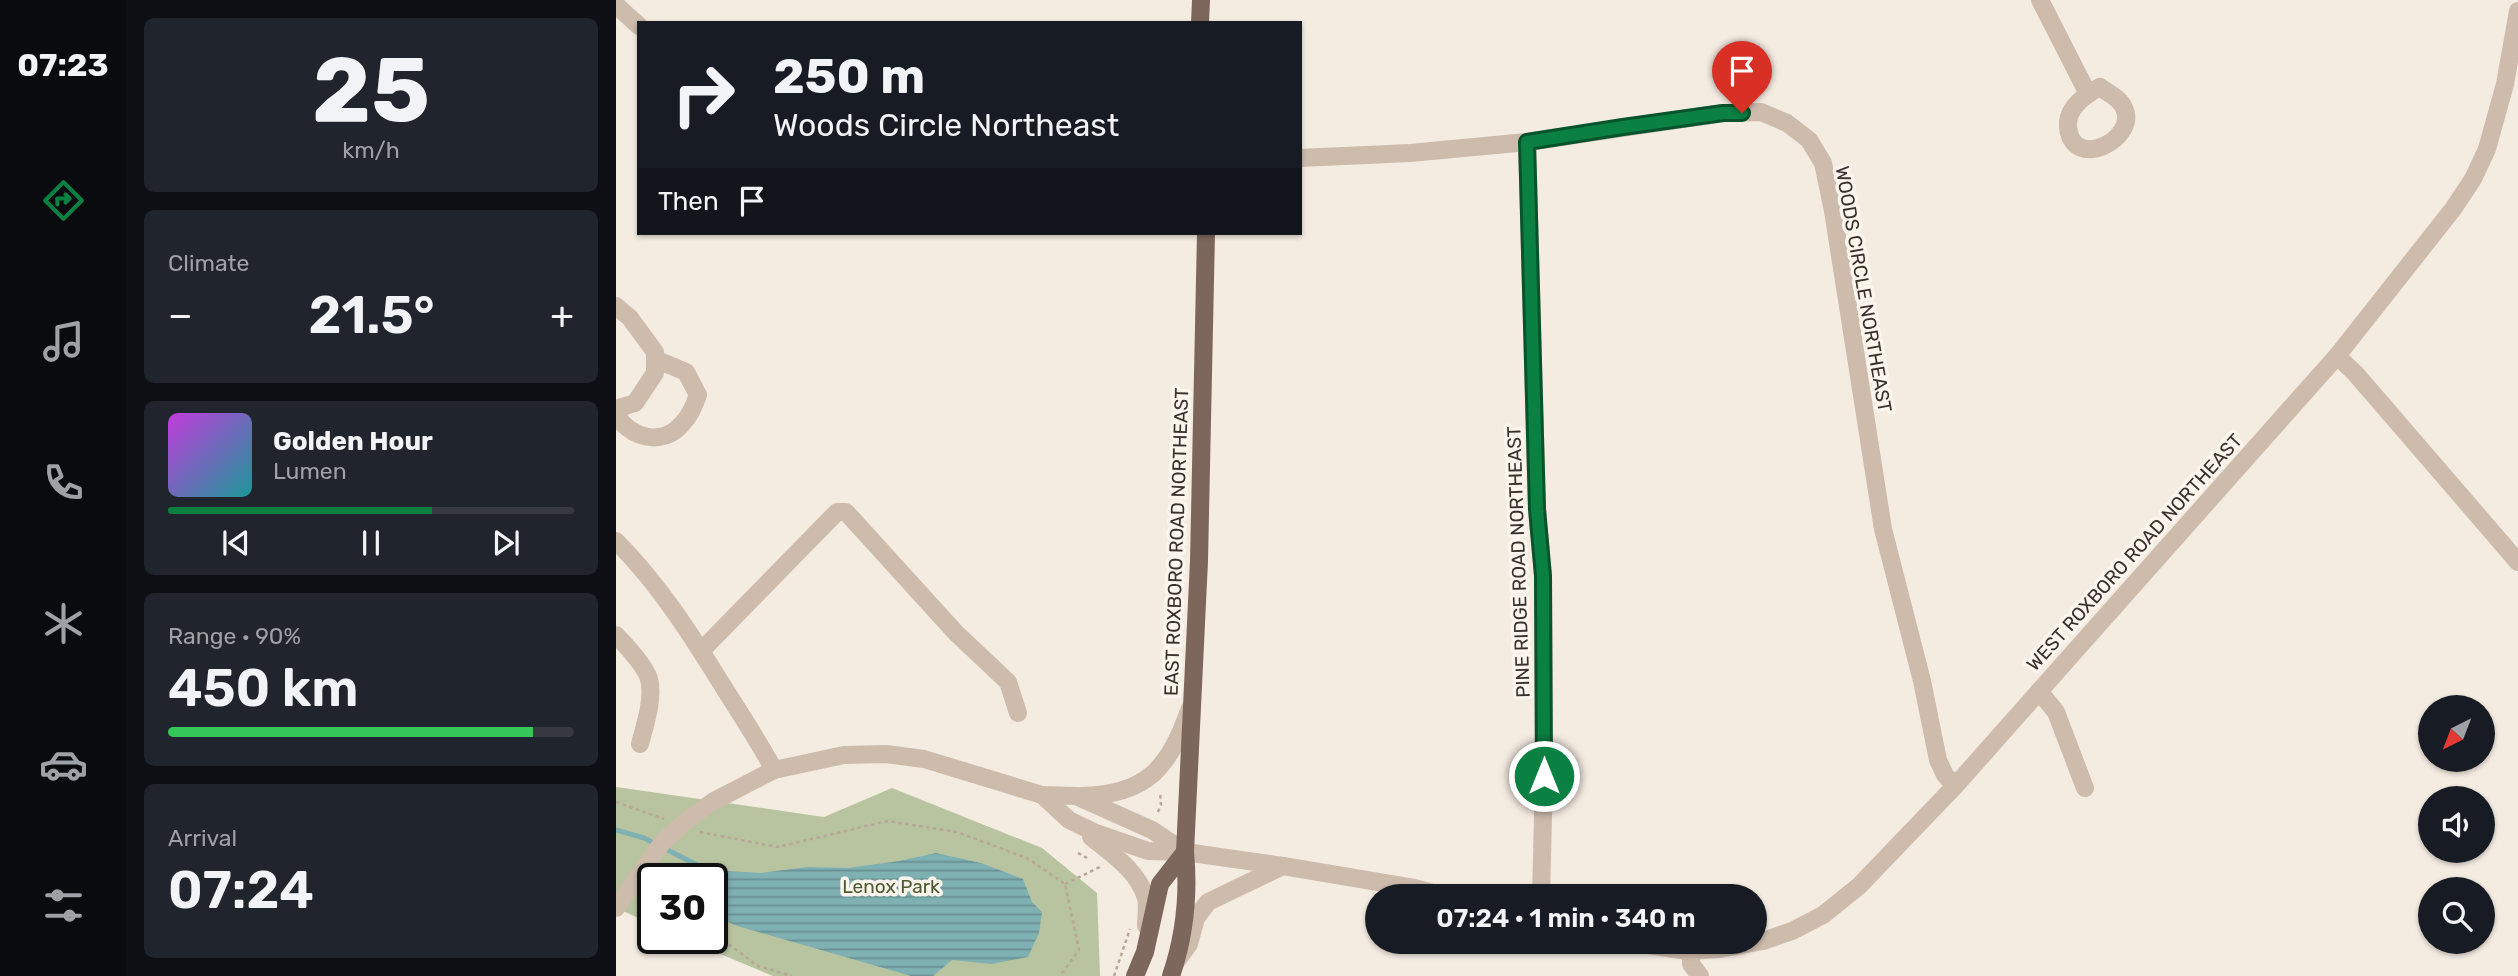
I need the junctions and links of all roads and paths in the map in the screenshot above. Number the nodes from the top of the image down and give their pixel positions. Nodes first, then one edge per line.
1 (1201, 0) edge
2 (2040, 0) edge
3 (616, 5) edge
4 (2518, 11) edge
5 (1200, 21) edge
6 (637, 24) edge
7 (2088, 94) dead end
8 (1527, 142) junction
9 (1302, 158) edge
10 (1206, 235) edge
11 (616, 306) edge
12 (2337, 356) junction
13 (655, 359) junction
14 (616, 410) edge
15 (616, 415) edge
16 (616, 541) edge
17 (2518, 562) edge
18 (616, 635) edge
19 (701, 651) junction
20 (2039, 691) junction
21 (1192, 702) junction
22 (1018, 713) dead end
23 (640, 744) dead end
24 (774, 770) junction
25 (1159, 782) dead end
26 (1955, 786) junction
27 (2085, 788) dead end
28 (1042, 795) junction
29 (1076, 796) junction
30 (616, 802) edge
31 (1157, 813) dead end
32 (665, 819) dead end
33 (1069, 820) junction
34 (688, 824) junction
35 (1185, 852) junction
36 (1078, 853) dead end
37 (1283, 866) junction
38 (1065, 884) junction
39 (1390, 884) edge
40 (1541, 884) edge
41 (616, 908) edge
42 (1130, 919) dead end
43 (1767, 940) edge
44 (728, 944) edge
45 (1144, 952) junction
46 (1690, 954) edge
47 (1173, 969) edge
48 (792, 976) edge
49 (1059, 976) edge
50 (1114, 976) edge
51 (1135, 976) edge
52 (1700, 976) edge

1 - 5 main road
2 - 7 street
3 - 6 street
4 - 12 street, WEST ROXBORO ROAD NORTHEAST
8 - 9 street, WOODS CIRCLE NORTHEAST
8 - 26 street, WOODS CIRCLE NORTHEAST
8 - 40 street, PINE RIDGE ROAD NORTHEAST
10 - 21 main road, EAST ROXBORO ROAD NORTHEAST
11 - 13 street
12 - 17 street
12 - 20 street, WEST ROXBORO ROAD NORTHEAST
13 - 14 street
13 - 15 street
16 - 19 street
18 - 23 street
19 - 22 street
19 - 24 street
20 - 26 street, WEST ROXBORO ROAD NORTHEAST
20 - 27 street
21 - 29 street
21 - 35 main road, EAST ROXBORO ROAD NORTHEAST
24 - 28 street
24 - 34 street
25 - 31 path
26 - 43 street, WEST ROXBORO ROAD NORTHEAST
28 - 29 street
28 - 33 street
29 - 35 street
30 - 32 path
33 - 35 street
33 - 45 street
34 - 38 path
34 - 41 street, bridge
35 - 37 street
35 - 45 main road
35 - 47 main road, EAST ROXBORO ROAD NORTHEAST
36 - 38 path
37 - 39 street
37 - 47 street
38 - 49 path
42 - 50 path
44 - 48 path
45 - 51 main road
46 - 52 street

